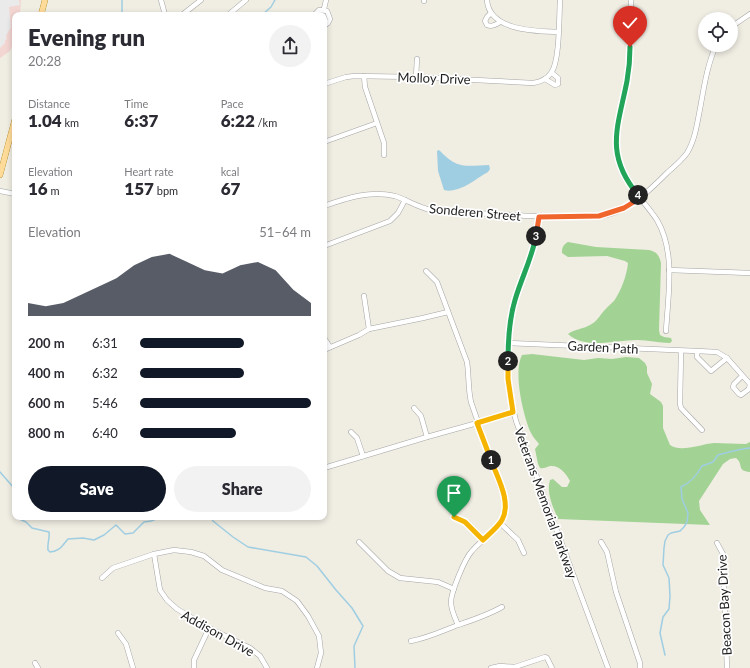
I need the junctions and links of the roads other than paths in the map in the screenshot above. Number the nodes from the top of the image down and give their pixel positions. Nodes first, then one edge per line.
1 (44, 0) edge
2 (161, 0) edge
3 (201, 0) edge
4 (246, 0) edge
5 (326, 0) edge
6 (487, 0) edge
7 (560, 0) edge
8 (632, 0) edge
9 (324, 9) junction
10 (42, 12) edge
11 (164, 12) edge
12 (186, 12) edge
13 (232, 12) edge
14 (316, 12) edge
15 (491, 13) junction
16 (750, 14) edge
17 (500, 22) junction
18 (738, 22) edge
19 (327, 24) edge
20 (558, 32) junction
21 (714, 52) edge
22 (416, 59) dead end
23 (552, 73) junction
24 (364, 76) junction
25 (416, 77) junction
26 (545, 79) junction
27 (327, 83) edge
28 (377, 123) junction
29 (12, 130) edge
30 (327, 141) edge
31 (384, 155) dead end
32 (0, 175) edge
33 (0, 191) edge
34 (12, 193) edge
35 (640, 198) junction
36 (405, 200) junction
37 (327, 205) edge
38 (539, 217) junction
39 (327, 245) edge
40 (669, 270) junction
41 (426, 271) dead end
42 (750, 273) edge
43 (364, 296) dead end
44 (448, 312) junction
45 (369, 329) junction
46 (666, 331) dead end
47 (327, 342) edge
48 (508, 343) junction
49 (330, 347) junction
50 (327, 348) edge
51 (681, 350) junction
52 (697, 351) junction
53 (727, 358) junction
54 (742, 376) dead end
55 (414, 408) dead end
56 (513, 412) junction
57 (477, 423) junction
58 (702, 430) dead end
59 (351, 432) dead end
60 (427, 436) junction
61 (363, 456) junction
62 (327, 467) edge
63 (454, 517) dead end
64 (500, 523) junction
65 (483, 540) junction
66 (359, 542) dead end
67 (601, 542) dead end
68 (717, 543) dead end
69 (524, 553) dead end
70 (154, 554) junction
71 (102, 578) dead end
72 (454, 589) junction
73 (502, 608) dead end
74 (458, 625) junction
75 (209, 628) junction
76 (118, 633) dead end
77 (411, 641) dead end
78 (514, 667) edge
79 (134, 668) edge
80 (194, 668) edge
81 (267, 668) edge
82 (317, 668) edge
83 (491, 668) edge
84 (552, 668) edge
85 (608, 668) edge
86 (640, 668) edge
87 (727, 668) edge

1 - 10 main road
2 - 11 street
3 - 12 street
4 - 13 street
5 - 9 street
6 - 15 street
7 - 20 street, Molloy Drive
8 - 35 street
9 - 14 street
9 - 19 street
15 - 17 street
15 - 17 street
16 - 18 street
17 - 20 street
20 - 23 street, Molloy Drive
21 - 35 street, Sonderen Street
22 - 25 street
23 - 26 street, Molloy Drive
23 - 26 street, Molloy Drive
24 - 25 street, Molloy Drive
24 - 27 street, Molloy Drive
24 - 28 street
25 - 26 street, Molloy Drive
28 - 30 street
28 - 31 street
29 - 32 main road
33 - 34 street
35 - 38 street, Sonderen Street
35 - 40 street
36 - 37 street, Sonderen Street
36 - 38 street, Sonderen Street
36 - 39 street
38 - 48 street, Veterans Memorial Parkway
40 - 42 street
40 - 46 street
41 - 44 street
43 - 45 street
44 - 45 street
44 - 57 street
45 - 49 street
47 - 49 street
48 - 51 street, Garden Path
48 - 56 street, Veterans Memorial Parkway
49 - 50 street
51 - 52 street, Garden Path
51 - 58 street
52 - 53 street, Garden Path
52 - 53 street
53 - 54 street
55 - 60 street
56 - 57 street
56 - 85 street, Veterans Memorial Parkway
57 - 60 street
57 - 64 street
59 - 61 street
60 - 61 street
61 - 62 street
63 - 65 street
64 - 65 street
64 - 69 street
65 - 72 street
66 - 72 street
67 - 86 street
68 - 87 street, Beacon Bay Drive
70 - 71 street
70 - 75 street, Addison Drive
70 - 82 street
72 - 74 street
73 - 74 street
74 - 77 street
75 - 80 street
75 - 81 street, Addison Drive
76 - 79 street
78 - 83 street
78 - 84 street

